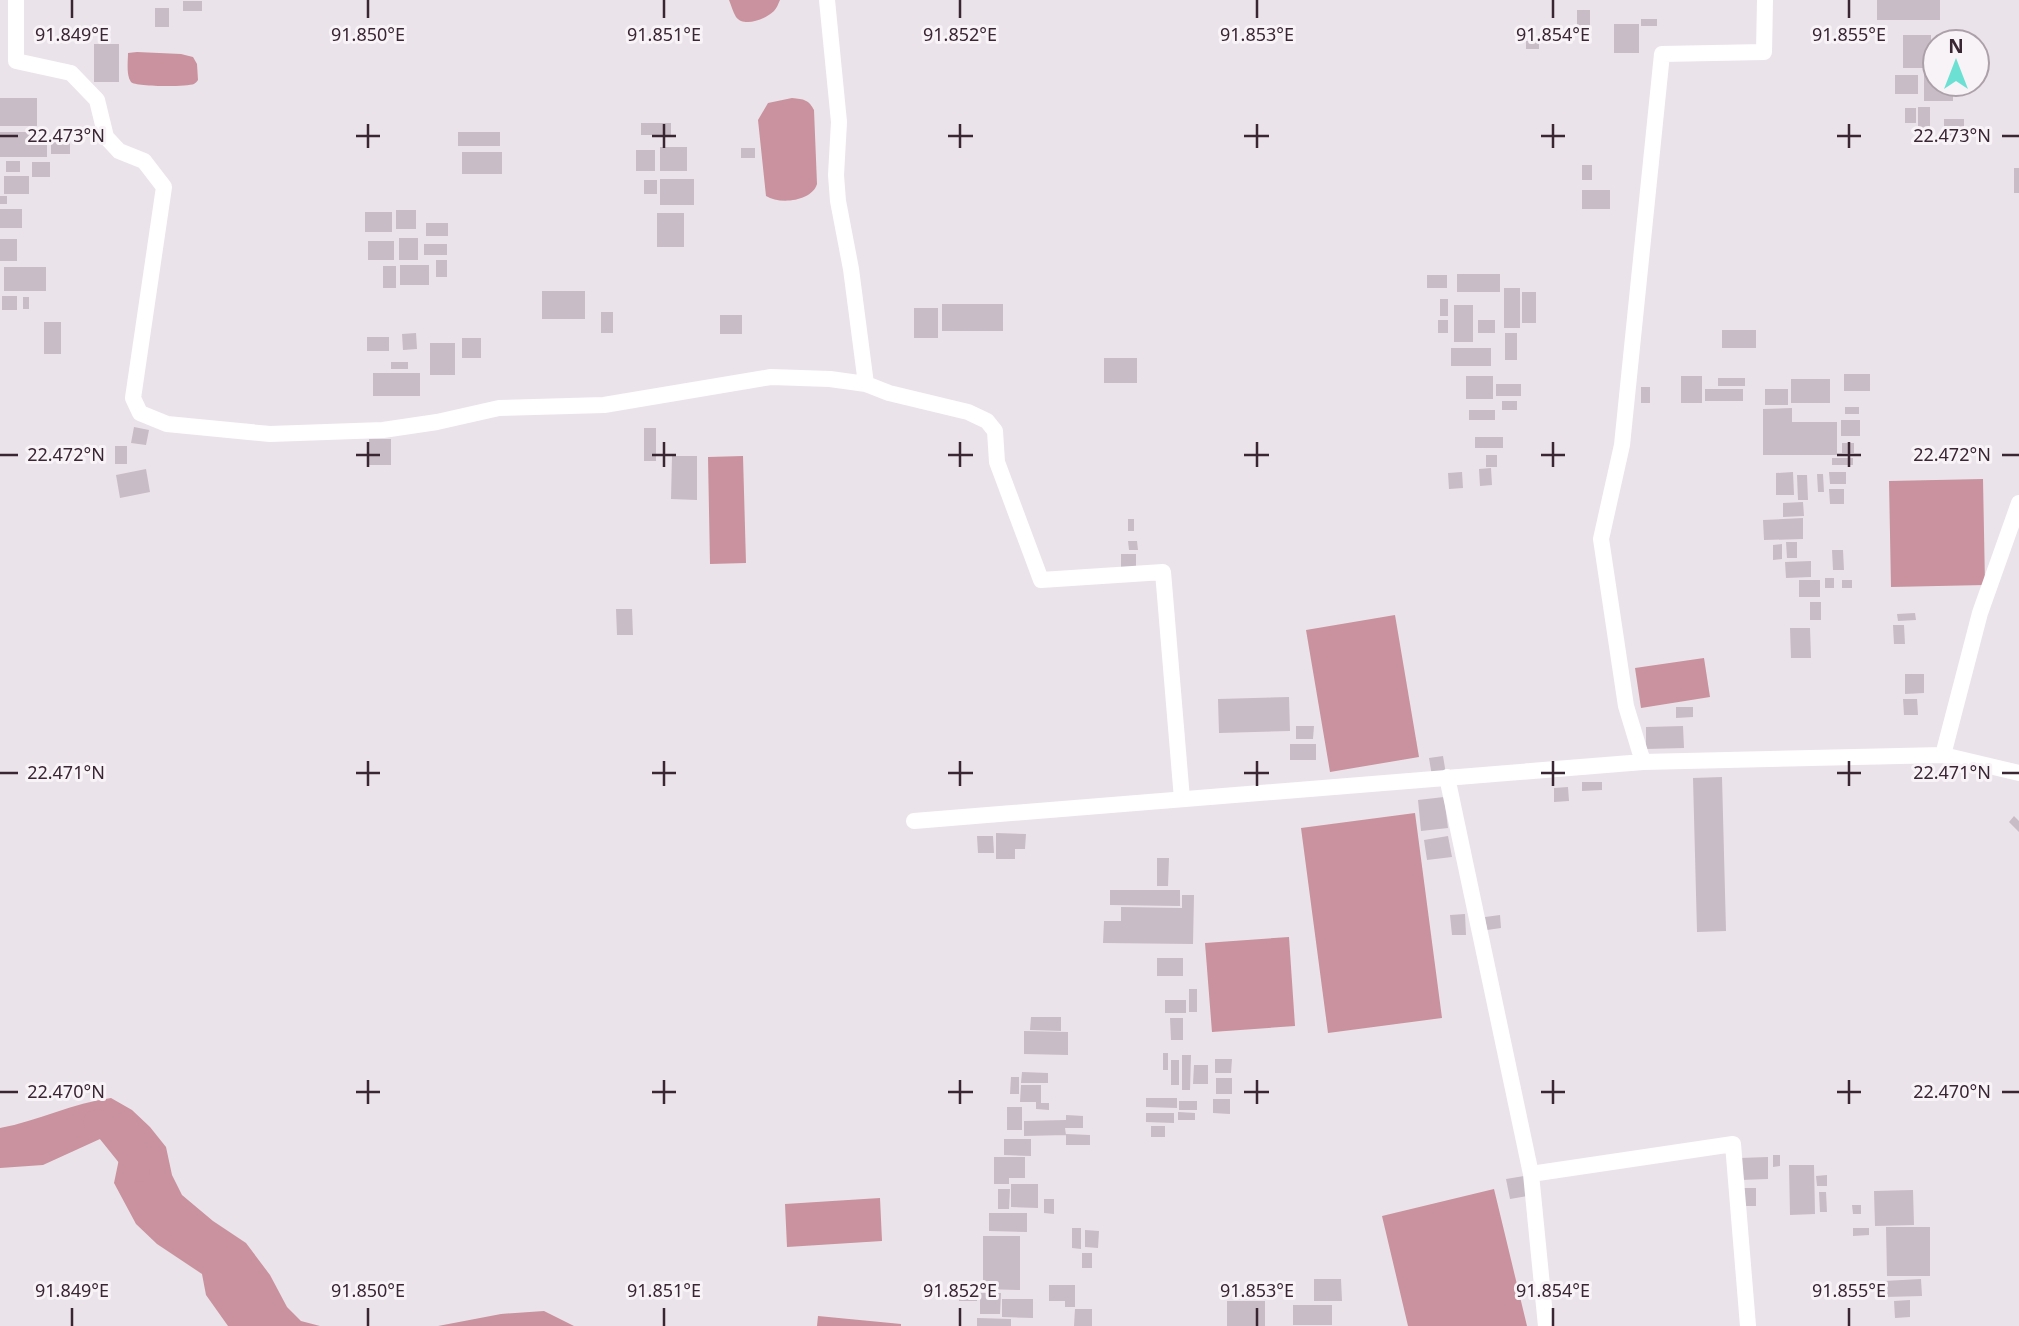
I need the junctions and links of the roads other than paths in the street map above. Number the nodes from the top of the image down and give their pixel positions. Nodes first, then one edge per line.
1 (16, 0) edge
2 (827, 0) edge
3 (1765, 0) edge
4 (866, 384) junction
5 (2019, 503) edge
6 (1943, 755) junction
7 (1643, 762) junction
8 (2019, 773) edge
9 (1447, 776) junction
10 (1182, 799) junction
11 (914, 821) dead end
12 (1531, 1174) junction
13 (1546, 1326) edge
14 (1748, 1326) edge

1 - 4 street
2 - 4 street
3 - 7 street
4 - 10 street
5 - 6 street
6 - 7 street
6 - 8 street
7 - 9 street
9 - 10 street
9 - 12 street
10 - 11 street
12 - 13 street
12 - 14 street

